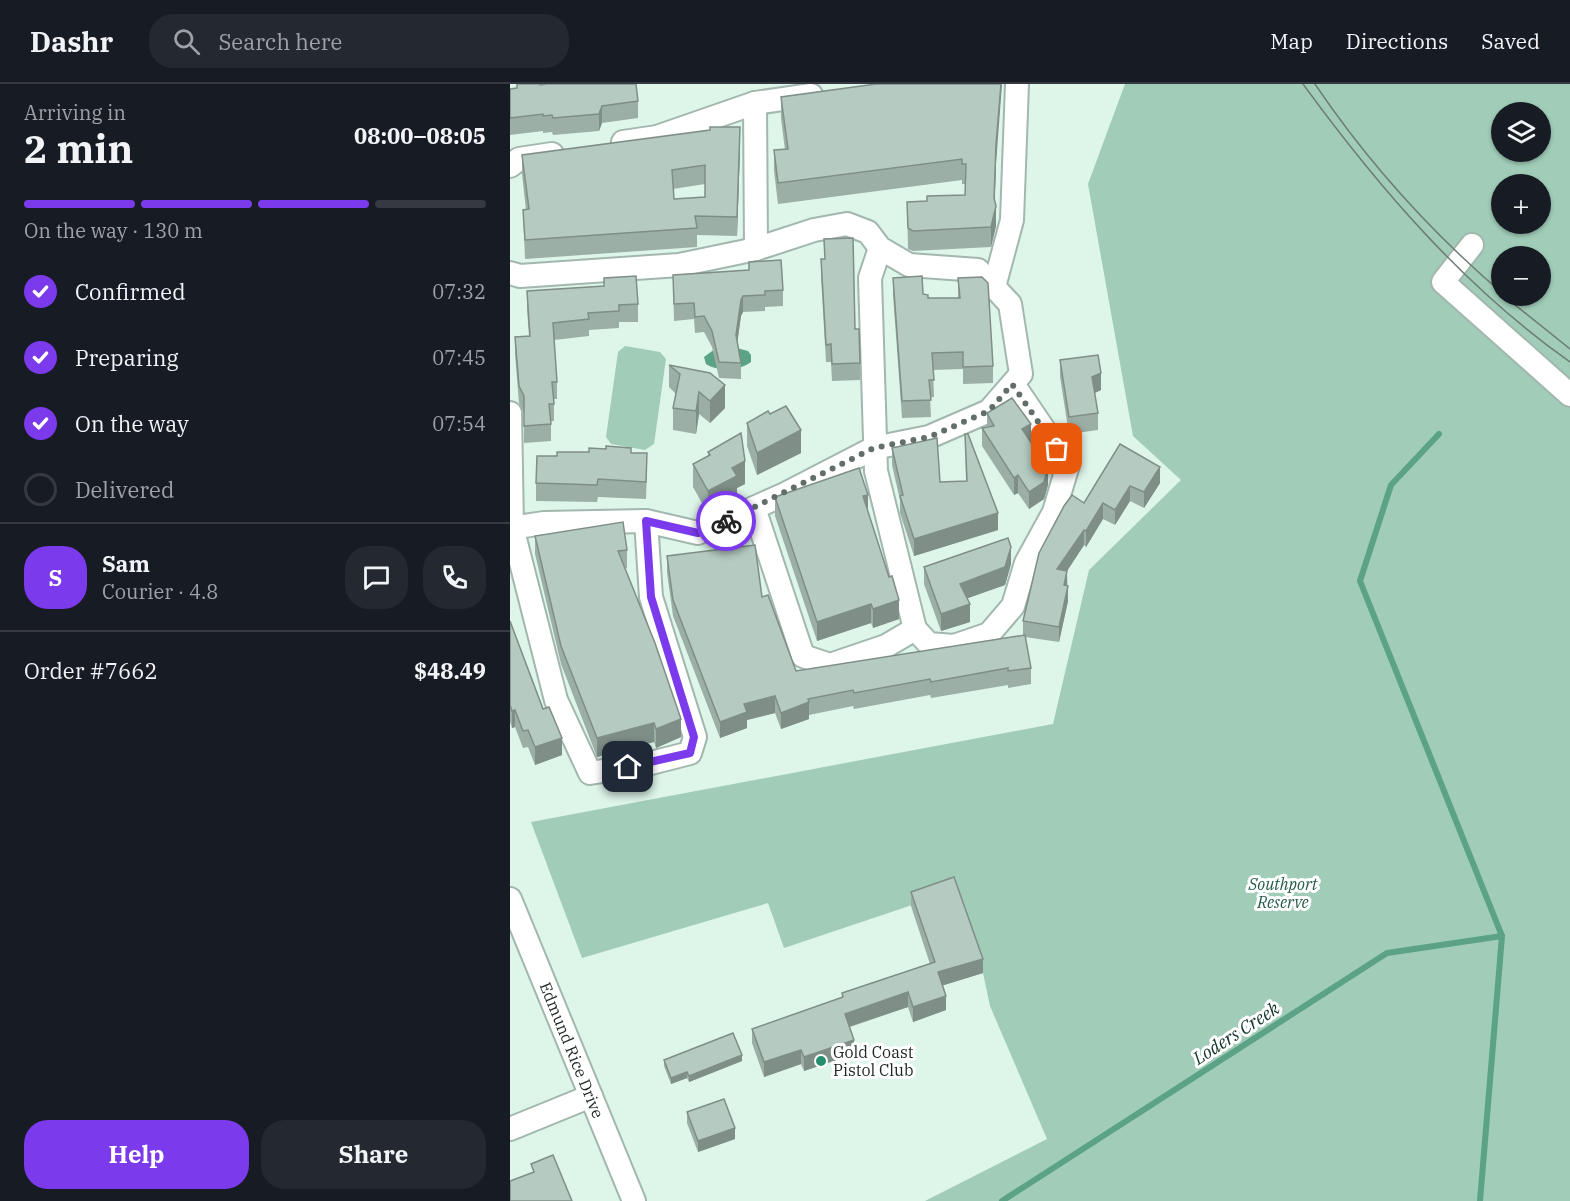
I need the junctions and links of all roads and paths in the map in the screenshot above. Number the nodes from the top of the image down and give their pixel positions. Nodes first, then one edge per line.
1 (1017, 84) edge
2 (835, 91) edge
3 (755, 103) junction
4 (599, 146) edge
5 (576, 150) edge
6 (510, 166) edge
7 (1472, 245) dead end
8 (880, 248) junction
9 (756, 249) junction
10 (510, 273) edge
11 (994, 287) junction
12 (1012, 384) junction
13 (1570, 395) edge
14 (510, 413) edge
15 (874, 448) junction
16 (754, 508) junction
17 (646, 521) junction
18 (511, 527) edge
19 (915, 629) junction
20 (510, 899) edge
21 (591, 1096) junction
22 (510, 1129) edge
23 (634, 1201) edge

1 - 11 street
2 - 3 street
3 - 4 street
3 - 9 street
5 - 6 street
7 - 13 street
8 - 9 street
8 - 11 street
8 - 15 street
9 - 10 street
11 - 12 street
12 - 15 street
12 - 19 street
14 - 18 street
15 - 16 street
15 - 19 street
16 - 17 street
16 - 19 street
17 - 18 street
17 - 18 street
20 - 21 street, Edmund Rice Drive
21 - 22 street
21 - 23 street, Edmund Rice Drive

